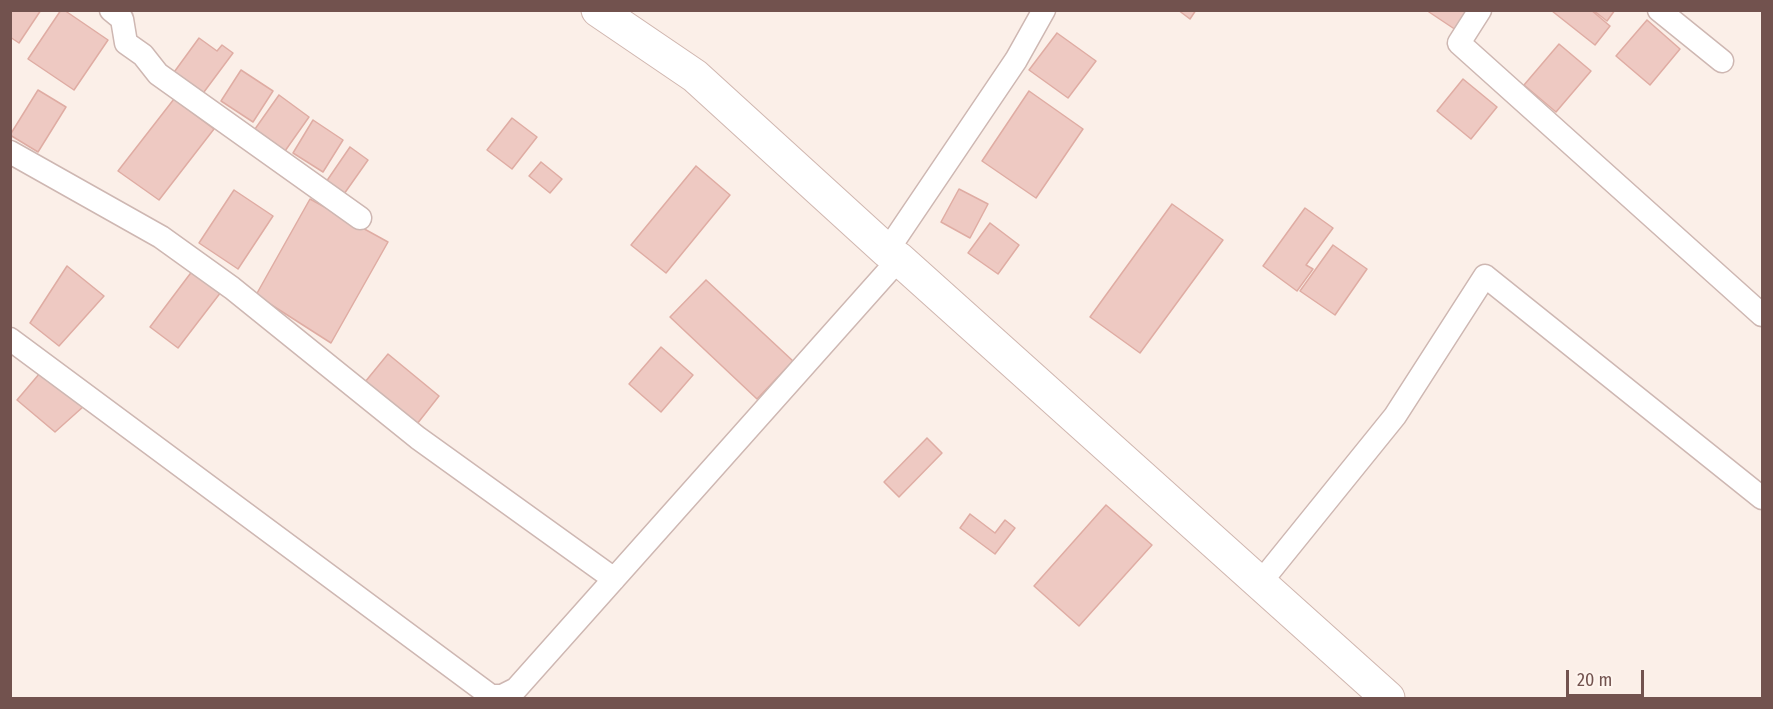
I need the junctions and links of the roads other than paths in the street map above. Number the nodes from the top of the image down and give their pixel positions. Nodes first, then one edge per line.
1 (111, 10) edge
2 (598, 10) edge
3 (1044, 10) edge
4 (1480, 10) edge
5 (1659, 10) edge
6 (1722, 61) dead end
7 (10, 152) edge
8 (360, 218) dead end
9 (893, 255) junction
10 (1762, 315) edge
11 (10, 339) edge
12 (1762, 498) edge
13 (614, 579) junction
14 (1260, 584) junction
15 (1388, 699) edge

1 - 8 street
2 - 9 street
3 - 9 street
4 - 10 street
5 - 6 street
7 - 13 street
9 - 13 street
9 - 14 street
11 - 13 street
12 - 14 street
14 - 15 street

